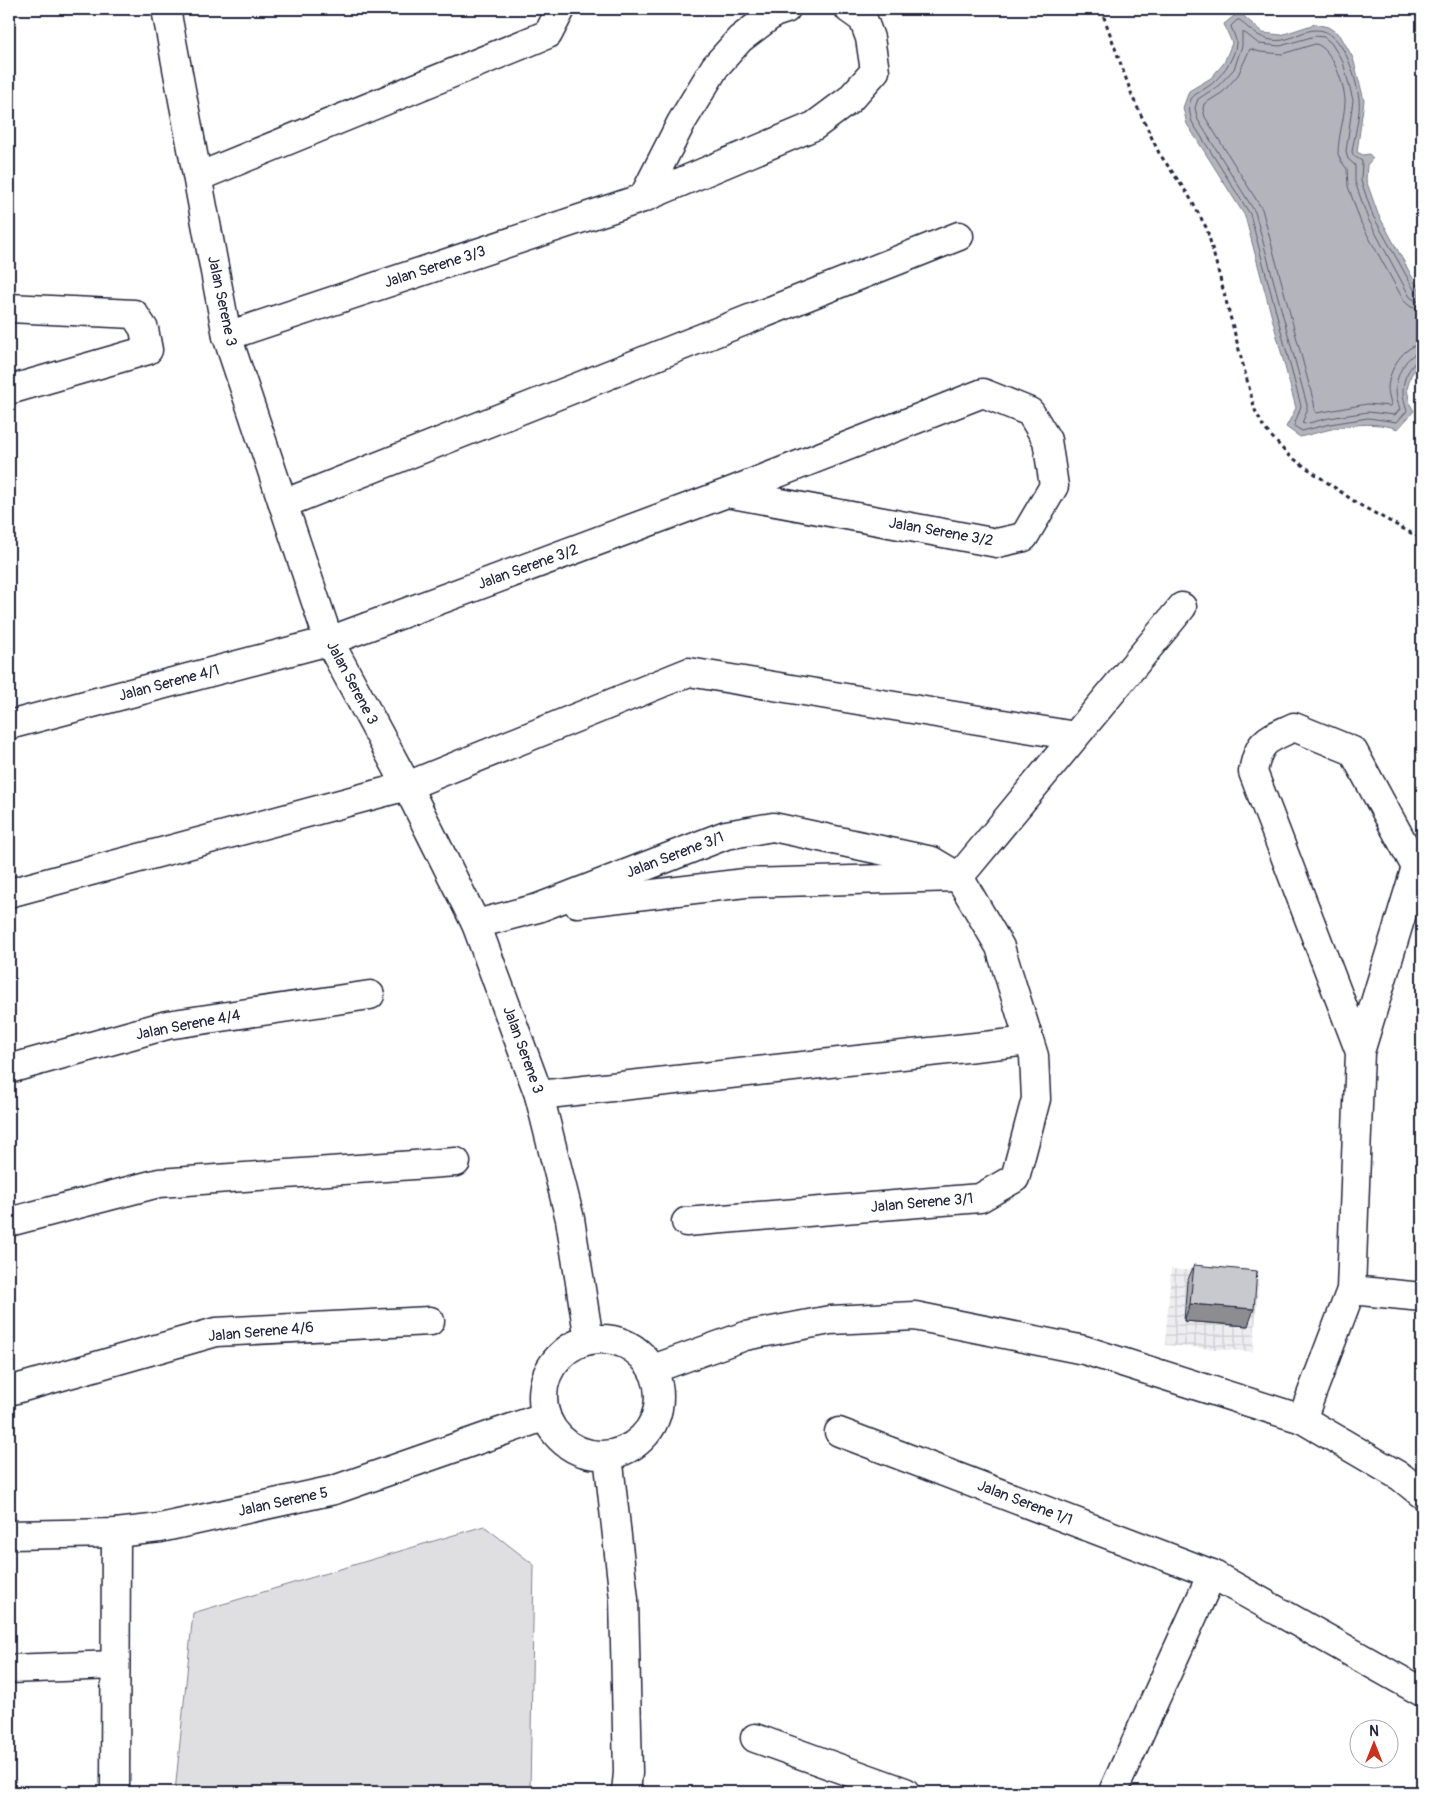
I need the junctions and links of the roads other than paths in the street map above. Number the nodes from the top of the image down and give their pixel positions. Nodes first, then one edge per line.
1 (166, 9) edge
2 (561, 9) edge
3 (786, 9) edge
4 (849, 9) edge
5 (198, 177) junction
6 (644, 198) junction
7 (959, 236) dead end
8 (9, 308) edge
9 (227, 336) junction
10 (9, 390) edge
11 (727, 493) junction
12 (283, 504) junction
13 (1182, 607) dead end
14 (329, 641) junction
15 (9, 725) edge
16 (1075, 736) junction
17 (407, 786) junction
18 (959, 877) junction
19 (9, 893) edge
20 (538, 908) junction
21 (476, 924) junction
22 (370, 995) dead end
23 (1029, 1041) junction
24 (1360, 1052) junction
25 (9, 1070) edge
26 (540, 1095) junction
27 (456, 1162) dead end
28 (9, 1222) edge
29 (686, 1222) dead end
30 (1351, 1290) junction
31 (1422, 1297) edge
32 (430, 1322) dead end
33 (589, 1340) junction
34 (653, 1369) junction
35 (9, 1392) edge
36 (546, 1416) junction
37 (1302, 1419) junction
38 (839, 1432) dead end
39 (608, 1455) junction
40 (1422, 1494) edge
41 (116, 1533) junction
42 (9, 1535) edge
43 (1212, 1574) junction
44 (115, 1665) junction
45 (9, 1670) edge
46 (1422, 1692) edge
47 (755, 1738) dead end
48 (115, 1792) edge
49 (626, 1792) edge
50 (905, 1792) edge
51 (1112, 1792) edge

1 - 5 street, Jalan Serene 3
2 - 5 street
3 - 6 street
4 - 6 street, Jalan Serene 3/3
5 - 9 street, Jalan Serene 3
6 - 9 street, Jalan Serene 3/3
7 - 12 street
8 - 10 street
9 - 12 street, Jalan Serene 3
11 - 11 street, Jalan Serene 3/2
11 - 14 street, Jalan Serene 3/2
12 - 14 street, Jalan Serene 3
13 - 16 street
14 - 15 street, Jalan Serene 4/1
14 - 17 street, Jalan Serene 3
16 - 17 street
16 - 18 street
17 - 19 street
17 - 21 street, Jalan Serene 3
18 - 20 street, Jalan Serene 3/1
18 - 20 street, Jalan Serene 3/1
18 - 23 street, Jalan Serene 3/1
20 - 21 street, Jalan Serene 3/1
21 - 26 street, Jalan Serene 3
22 - 25 street, Jalan Serene 4/4
23 - 26 street
23 - 29 street, Jalan Serene 3/1
24 - 24 street
24 - 30 street
26 - 33 street, Jalan Serene 3
27 - 28 street
30 - 31 street
30 - 37 street
32 - 35 street, Jalan Serene 4/6
33 - 34 street
33 - 36 street
34 - 37 street
34 - 39 street
36 - 39 street
36 - 41 street, Jalan Serene 5
37 - 40 street
38 - 43 street, Jalan Serene 1/1
39 - 49 street
41 - 42 street, Jalan Serene 5
41 - 44 street
43 - 46 street, Jalan Serene 1/1
43 - 51 street
44 - 45 street
44 - 48 street
47 - 50 street

